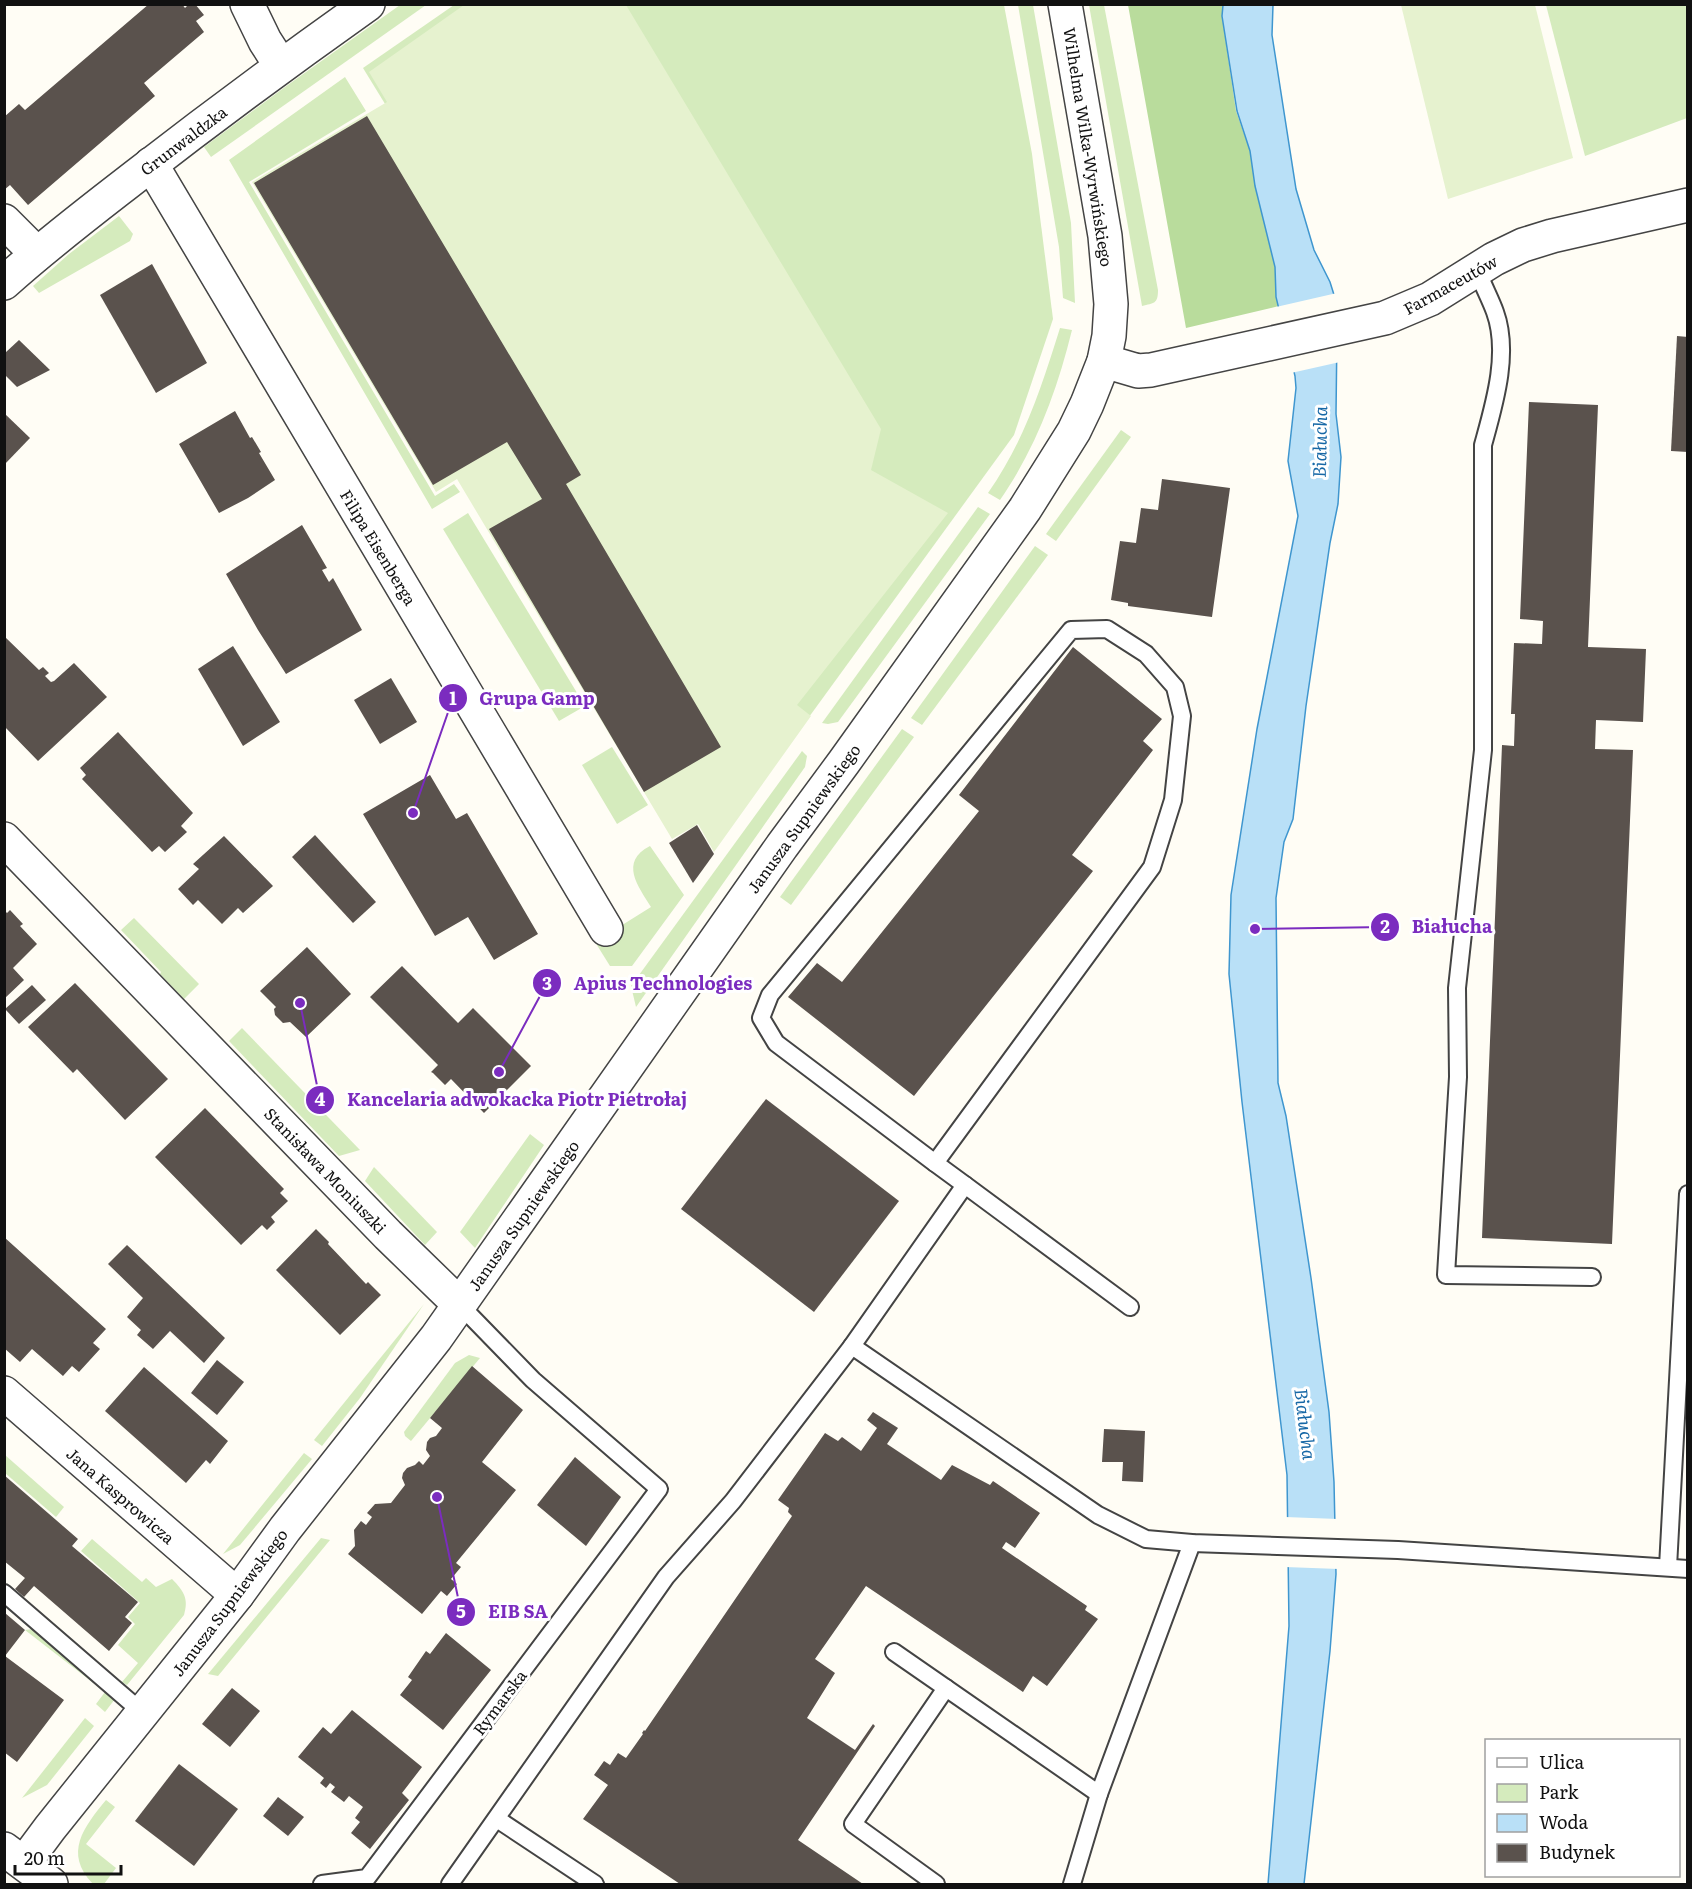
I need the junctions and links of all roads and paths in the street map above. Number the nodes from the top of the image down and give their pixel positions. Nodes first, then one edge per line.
1 (247, 4) edge
2 (368, 4) edge
3 (1065, 4) edge
4 (281, 66) junction
5 (151, 164) junction
6 (1688, 205) edge
7 (4, 221) edge
8 (37, 254) junction
9 (1477, 270) junction
10 (4, 283) edge
11 (1104, 361) junction
12 (4, 839) edge
13 (606, 929) dead end
14 (935, 1163) junction
15 (965, 1185) junction
16 (1688, 1194) edge
17 (1592, 1277) dead end
18 (460, 1305) junction
19 (1130, 1306) dead end
20 (852, 1346) junction
21 (4, 1393) edge
22 (659, 1489) joint
23 (1192, 1543) junction
24 (1668, 1567) junction
25 (1688, 1569) edge
26 (4, 1593) edge
27 (237, 1596) junction
28 (894, 1652) dead end
29 (946, 1688) junction
30 (143, 1713) junction
31 (1099, 1794) junction
32 (497, 1819) junction
33 (14, 1856) edge
34 (51, 1884) edge
35 (322, 1884) edge
36 (450, 1884) edge
37 (596, 1884) edge
38 (936, 1884) edge
39 (1072, 1884) edge

1 - 4 street
2 - 4 street, Grunwaldzka
3 - 11 street, Wilhelma Wilka-Wyrwińskiego
4 - 5 street, Grunwaldzka
5 - 8 street, Grunwaldzka
5 - 13 street, Filipa Eisenberga
6 - 9 street, Farmaceutów
7 - 8 street
8 - 10 street, Grunwaldzka
9 - 11 street, Farmaceutów
9 - 17 lane
11 - 18 street, Janusza Supniewskiego
12 - 18 street, Stanisława Moniuszki
14 - 14 lane
14 - 15 lane
15 - 19 lane
15 - 20 lane
16 - 24 lane
18 - 22 lane, Stanisława Moniuszki
18 - 27 street, Janusza Supniewskiego
20 - 23 lane
20 - 32 lane
21 - 27 street, Jana Kasprowicza
22 - 35 lane, Rymarska
23 - 24 lane
23 - 31 lane
24 - 25 lane
26 - 30 lane
27 - 30 street, Janusza Supniewskiego
28 - 29 lane
29 - 31 lane
29 - 38 lane
30 - 33 street, Janusza Supniewskiego
31 - 39 lane
32 - 36 lane
32 - 37 lane
33 - 34 street

